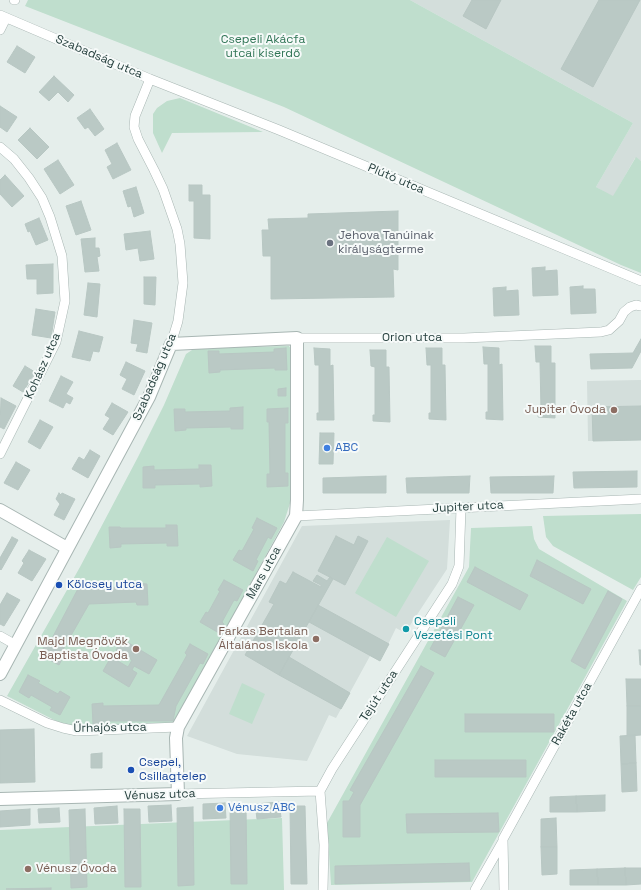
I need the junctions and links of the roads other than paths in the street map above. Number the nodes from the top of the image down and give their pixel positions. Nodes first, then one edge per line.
1 (3, 16) edge
2 (0, 30) edge
3 (150, 79) junction
4 (0, 148) edge
5 (641, 281) edge
6 (641, 306) edge
7 (297, 338) junction
8 (171, 344) junction
9 (0, 454) edge
10 (641, 499) edge
11 (461, 508) junction
12 (0, 510) edge
13 (296, 516) junction
14 (67, 548) junction
15 (641, 589) edge
16 (0, 636) edge
17 (16, 645) junction
18 (0, 674) edge
19 (0, 700) edge
20 (178, 727) junction
21 (320, 792) junction
22 (178, 794) junction
23 (0, 800) edge
24 (503, 840) junction
25 (323, 890) edge
26 (475, 890) edge
27 (504, 890) edge

1 - 2 street
1 - 3 street, Szabadság utca
3 - 5 street, Plútó utca
3 - 8 street, Szabadság utca
4 - 9 street, Kohász utca
6 - 7 street, Orion utca
7 - 8 street, Orion utca
7 - 13 street, Mars utca
8 - 14 street, Szabadság utca
10 - 11 street, Jupiter utca
11 - 13 street, Jupiter utca
11 - 21 street, Tejút utca
12 - 14 street
13 - 20 street, Mars utca
14 - 17 street, Szabadság utca
15 - 24 street, Rakéta utca
16 - 17 street
17 - 18 street, Szabadság utca
19 - 20 street, Űrhajós utca
20 - 22 street, Mars utca
21 - 22 street, Vénusz utca
21 - 25 street
22 - 23 street, Vénusz utca
24 - 26 street, Rakéta utca
24 - 27 street, Rakéta utca

